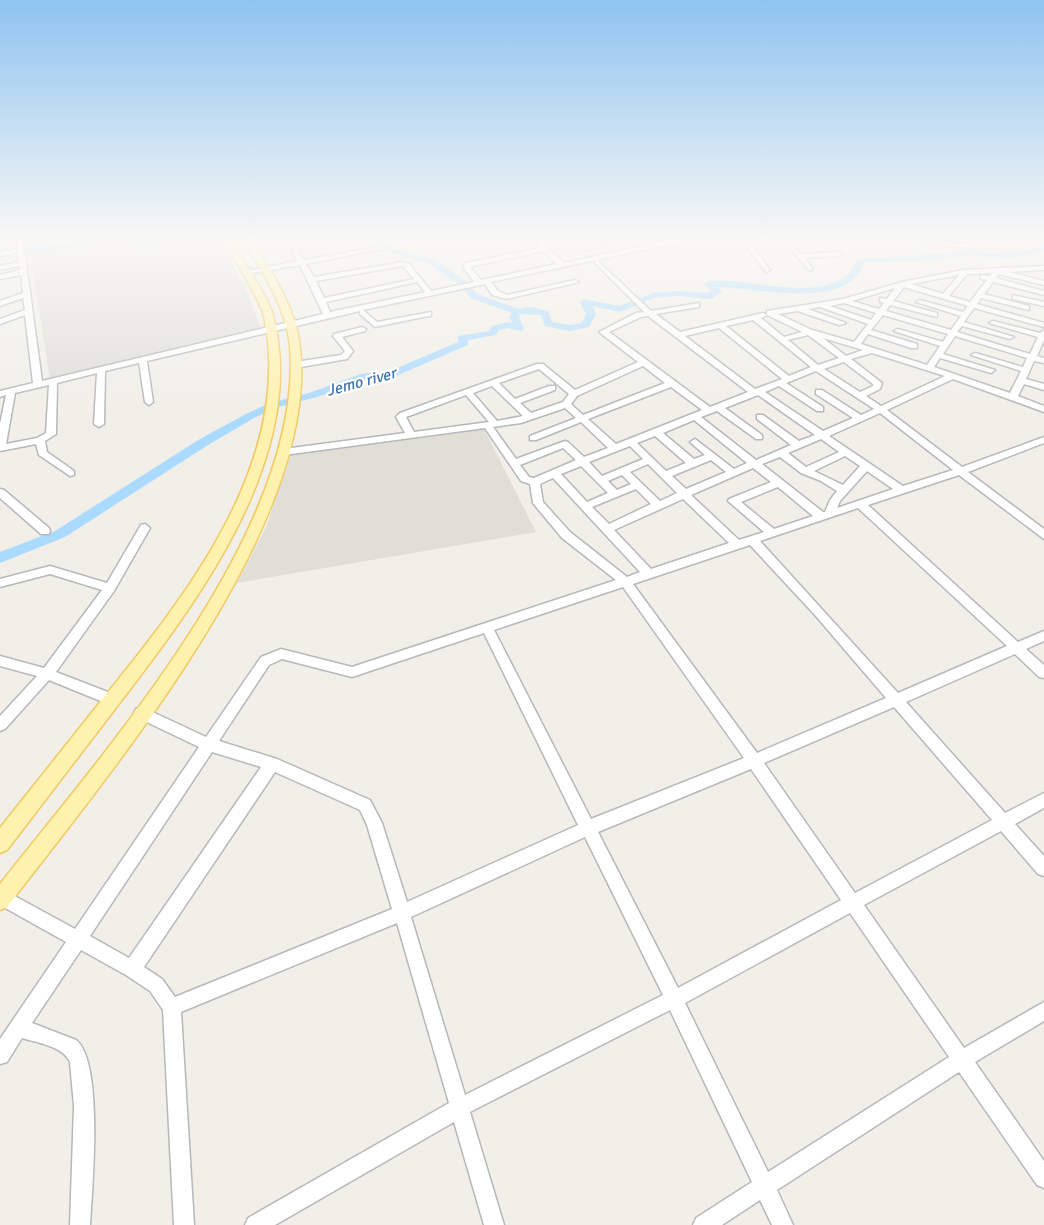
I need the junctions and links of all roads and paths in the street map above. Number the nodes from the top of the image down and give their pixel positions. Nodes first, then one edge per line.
1 (14, 297) edge
2 (28, 297) edge
3 (260, 297) edge
4 (280, 297) edge
5 (320, 297) edge
6 (340, 297) edge
7 (415, 297) edge
8 (426, 297) edge
9 (633, 297) edge
10 (855, 297) edge
11 (874, 297) edge
12 (893, 297) edge
13 (922, 297) edge
14 (944, 297) edge
15 (977, 297) edge
16 (999, 297) edge
17 (1007, 298) joint
18 (322, 301) junction
19 (844, 301) junction
20 (890, 302) junction
21 (0, 304) edge
22 (818, 304) junction
23 (1028, 304) junction
24 (1044, 304) edge
25 (696, 305) dead end
26 (917, 305) junction
27 (972, 305) junction
28 (859, 306) junction
29 (796, 307) junction
30 (30, 311) junction
31 (937, 311) junction
32 (363, 312) junction
33 (648, 312) junction
34 (882, 312) junction
35 (998, 312) junction
36 (770, 313) junction
37 (428, 314) dead end
38 (849, 315) junction
39 (966, 315) junction
40 (328, 316) junction
41 (755, 316) junction
42 (1021, 318) junction
43 (906, 319) junction
44 (0, 322) edge
45 (842, 322) junction
46 (300, 323) junction
47 (873, 323) junction
48 (960, 323) junction
49 (720, 325) junction
50 (1044, 325) edge
51 (289, 326) junction
52 (927, 326) junction
53 (991, 327) junction
54 (362, 329) dead end
55 (270, 331) junction
56 (866, 331) junction
57 (898, 331) junction
58 (809, 332) junction
59 (1012, 333) junction
60 (953, 334) junction
61 (1043, 334) edge
62 (679, 335) junction
63 (830, 336) junction
64 (920, 337) junction
65 (784, 339) junction
66 (892, 339) junction
67 (981, 342) junction
68 (856, 345) junction
69 (946, 345) junction
70 (914, 346) junction
71 (1041, 346) edge
72 (1004, 349) junction
73 (872, 350) junction
74 (939, 355) junction
75 (975, 355) junction
76 (1032, 357) junction
77 (843, 359) junction
78 (904, 360) junction
79 (143, 361) junction
80 (1044, 361) edge
81 (643, 363) junction
82 (296, 364) junction
83 (970, 364) junction
84 (993, 365) junction
85 (818, 368) junction
86 (929, 368) junction
87 (1026, 370) junction
88 (101, 371) junction
89 (952, 376) junction
90 (1021, 380) junction
91 (784, 382) junction
92 (53, 383) junction
93 (494, 383) junction
94 (672, 383) junction
95 (840, 383) junction
96 (38, 386) junction
97 (983, 386) junction
98 (1044, 387) edge
99 (552, 388) dead end
100 (467, 391) junction
101 (11, 392) junction
102 (756, 392) junction
103 (819, 392) junction
104 (0, 394) edge
105 (574, 394) junction
106 (860, 395) junction
107 (1013, 397) junction
108 (803, 399) junction
109 (149, 402) dead end
110 (515, 402) junction
111 (835, 402) junction
112 (566, 404) junction
113 (783, 408) junction
114 (714, 409) junction
115 (820, 409) junction
116 (1044, 409) edge
117 (883, 411) junction
118 (529, 417) junction
119 (695, 417) junction
120 (760, 417) junction
121 (797, 418) junction
122 (859, 418) junction
123 (582, 419) junction
124 (518, 421) junction
125 (3, 422) edge
126 (99, 424) dead end
127 (491, 424) junction
128 (742, 425) junction
129 (778, 430) junction
130 (552, 431) junction
131 (656, 432) junction
132 (717, 434) junction
133 (411, 435) junction
134 (823, 436) junction
135 (533, 438) junction
136 (40, 440) junction
137 (1044, 440) edge
138 (631, 442) junction
139 (695, 442) junction
140 (747, 443) junction
141 (565, 444) junction
142 (799, 446) junction
143 (614, 448) junction
144 (677, 450) junction
145 (545, 451) junction
146 (284, 452) junction
147 (846, 452) junction
148 (781, 453) junction
149 (711, 456) junction
150 (650, 460) junction
151 (583, 461) junction
152 (692, 462) junction
153 (513, 464) junction
154 (756, 464) junction
155 (866, 466) junction
156 (622, 470) junction
157 (963, 470) junction
158 (805, 471) junction
159 (70, 473) dead end
160 (733, 473) junction
161 (555, 474) junction
162 (665, 475) junction
163 (601, 480) junction
164 (535, 482) junction
165 (779, 483) junction
166 (637, 485) junction
167 (902, 490) junction
168 (844, 491) junction
169 (0, 492) edge
170 (684, 493) junction
171 (615, 494) junction
172 (244, 499) junction
173 (269, 499) junction
174 (860, 504) junction
175 (658, 505) junction
176 (586, 506) junction
177 (825, 515) junction
178 (145, 528) dead end
179 (608, 529) junction
180 (45, 531) dead end
181 (771, 532) junction
182 (1044, 535) edge
183 (751, 539) junction
184 (736, 544) junction
185 (647, 572) junction
186 (625, 580) junction
187 (0, 583) edge
188 (110, 588) junction
189 (487, 628) junction
190 (1044, 636) edge
191 (1016, 648) junction
192 (0, 661) edge
193 (1044, 673) edge
194 (47, 674) junction
195 (113, 700) junction
196 (896, 700) junction
197 (141, 713) junction
198 (0, 725) edge
199 (207, 744) junction
200 (754, 761) junction
201 (272, 764) junction
202 (1044, 800) edge
203 (1003, 822) junction
204 (586, 829) junction
205 (0, 843) edge
206 (1044, 868) edge
207 (1, 898) edge
208 (853, 905) junction
209 (402, 913) junction
210 (76, 939) junction
211 (132, 969) junction
212 (674, 999) junction
213 (172, 1007) junction
214 (1044, 1011) edge
215 (18, 1027) junction
216 (0, 1054) edge
217 (961, 1060) junction
218 (459, 1108) junction
219 (1044, 1178) edge
220 (765, 1187) junction
221 (80, 1225) edge
222 (183, 1225) edge
223 (255, 1225) edge
224 (494, 1225) edge
225 (703, 1225) edge
226 (783, 1225) edge

1 - 21 street
2 - 30 street
3 - 55 main road
4 - 51 main road
5 - 18 street
6 - 18 street
7 - 40 street
8 - 32 street
9 - 33 street
10 - 19 street
11 - 20 street
12 - 20 street
13 - 26 street
14 - 27 street
15 - 27 street
16 - 17 street
17 - 23 street
18 - 40 street
19 - 22 street
19 - 28 street
20 - 26 street
20 - 34 street
22 - 29 street
22 - 38 street
23 - 24 street
23 - 42 street
25 - 33 street
26 - 31 street
27 - 35 street
27 - 39 street
28 - 34 street
28 - 38 street
29 - 36 street
29 - 45 street
30 - 44 street
30 - 96 street
31 - 39 street
31 - 52 street
32 - 37 street
32 - 46 street
33 - 62 street
33 - 81 street
34 - 43 street
34 - 47 street
35 - 42 street
35 - 53 street
36 - 41 street
36 - 58 street
38 - 45 street
38 - 47 street
39 - 48 street
40 - 46 street
41 - 49 street
41 - 65 street
42 - 50 street
43 - 52 street
43 - 57 street
45 - 63 street
46 - 51 street
47 - 56 street
48 - 53 street
48 - 60 street
49 - 62 street
49 - 91 street
51 - 55 street
51 - 82 main road
52 - 60 street
53 - 59 street
54 - 82 street
55 - 79 street
55 - 172 main road
56 - 66 street
56 - 68 street
57 - 64 street
57 - 66 street
58 - 63 street
58 - 65 street
58 - 77 street
59 - 61 street
59 - 72 street
60 - 67 street
60 - 69 street
61 - 71 street
62 - 102 street
63 - 68 street
64 - 69 street
64 - 70 street
65 - 85 street
66 - 70 street
67 - 72 street
67 - 75 street
68 - 73 street
69 - 74 street
70 - 78 street
71 - 76 street
72 - 76 street
73 - 77 street
73 - 78 street
74 - 83 street
74 - 86 street
75 - 83 street
75 - 84 street
76 - 80 street
76 - 87 street
77 - 85 street
77 - 106 street
78 - 86 street
79 - 88 street
79 - 109 street
81 - 94 street
81 - 105 street
82 - 146 main road
83 - 84 street
84 - 87 street
84 - 97 street
85 - 91 street
85 - 95 street
86 - 89 street
87 - 90 street
88 - 92 street
88 - 126 street
89 - 97 street
89 - 117 street
90 - 98 street
90 - 107 street
91 - 102 street
91 - 108 street
92 - 96 street
92 - 136 street
93 - 100 street
93 - 105 street
93 - 110 street
94 - 114 street
94 - 123 street
95 - 103 street
95 - 106 street
96 - 101 street
97 - 107 street
99 - 110 street
100 - 127 street
100 - 133 street
101 - 104 street
101 - 125 street
102 - 113 street
102 - 114 street
103 - 108 street
103 - 111 street
105 - 112 street
106 - 117 street
107 - 116 street
108 - 115 street
110 - 118 street
111 - 115 street
111 - 122 street
112 - 118 street
112 - 123 street
113 - 120 street
113 - 121 street
114 - 119 street
114 - 128 street
115 - 121 street
117 - 122 street
117 - 157 street
118 - 124 street
119 - 131 street
119 - 132 street
120 - 128 street
120 - 129 street
121 - 134 street
122 - 134 street
123 - 130 street
123 - 143 street
124 - 127 street
124 - 135 street
125 - 136 street
127 - 133 street
127 - 153 street
128 - 140 street
129 - 140 street
129 - 142 street
130 - 135 street
130 - 141 street
131 - 138 street
131 - 144 street
132 - 139 street
132 - 140 street
133 - 146 street
134 - 142 street
134 - 147 street
135 - 145 street
136 - 159 street
137 - 157 street
138 - 143 street
138 - 150 street
139 - 144 street
139 - 149 street
140 - 154 street
141 - 145 street
141 - 151 street
142 - 148 street
143 - 151 street
144 - 152 street
145 - 153 street
146 - 173 main road
147 - 155 street
147 - 158 street
148 - 154 street
148 - 158 street
149 - 152 street
149 - 160 street
150 - 156 street
150 - 162 street
151 - 161 street
151 - 163 street
152 - 162 street
153 - 164 street
154 - 160 street
154 - 165 street
155 - 167 street
155 - 168 street
156 - 163 street
156 - 166 street
157 - 167 street
157 - 182 street
158 - 168 street
160 - 170 street
161 - 164 street
161 - 176 street
162 - 170 street
163 - 171 street
164 - 186 street
165 - 177 street
165 - 181 street
166 - 171 street
166 - 175 street
167 - 174 street
168 - 177 street
169 - 180 street
170 - 175 street
170 - 184 street
171 - 176 street
172 - 173 main road
172 - 195 main road
173 - 197 main road
174 - 177 street
174 - 191 street
175 - 179 street
176 - 179 street
177 - 181 street
178 - 188 street
179 - 185 street
181 - 183 street
183 - 184 street
183 - 196 street
184 - 185 street
185 - 186 street
186 - 189 street
186 - 200 street
187 - 188 street
188 - 194 street
189 - 199 street
189 - 204 street
190 - 191 street
191 - 193 street
191 - 196 street
192 - 194 street
194 - 195 street
194 - 198 street
195 - 205 main road
196 - 200 street
196 - 203 street
197 - 199 street
197 - 207 main road
199 - 201 street
199 - 210 street
200 - 204 street
200 - 208 street
201 - 209 street
201 - 211 street
202 - 203 street
203 - 206 street
203 - 208 street
204 - 209 street
204 - 212 street
207 - 210 street
208 - 212 street
208 - 217 street
209 - 213 street
209 - 218 street
210 - 211 street
210 - 215 street
211 - 213 street
212 - 218 street
212 - 220 street
213 - 222 street
214 - 217 street
215 - 216 street
215 - 221 street
217 - 219 street
217 - 220 street
218 - 223 street
218 - 224 street
220 - 225 street
220 - 226 street

